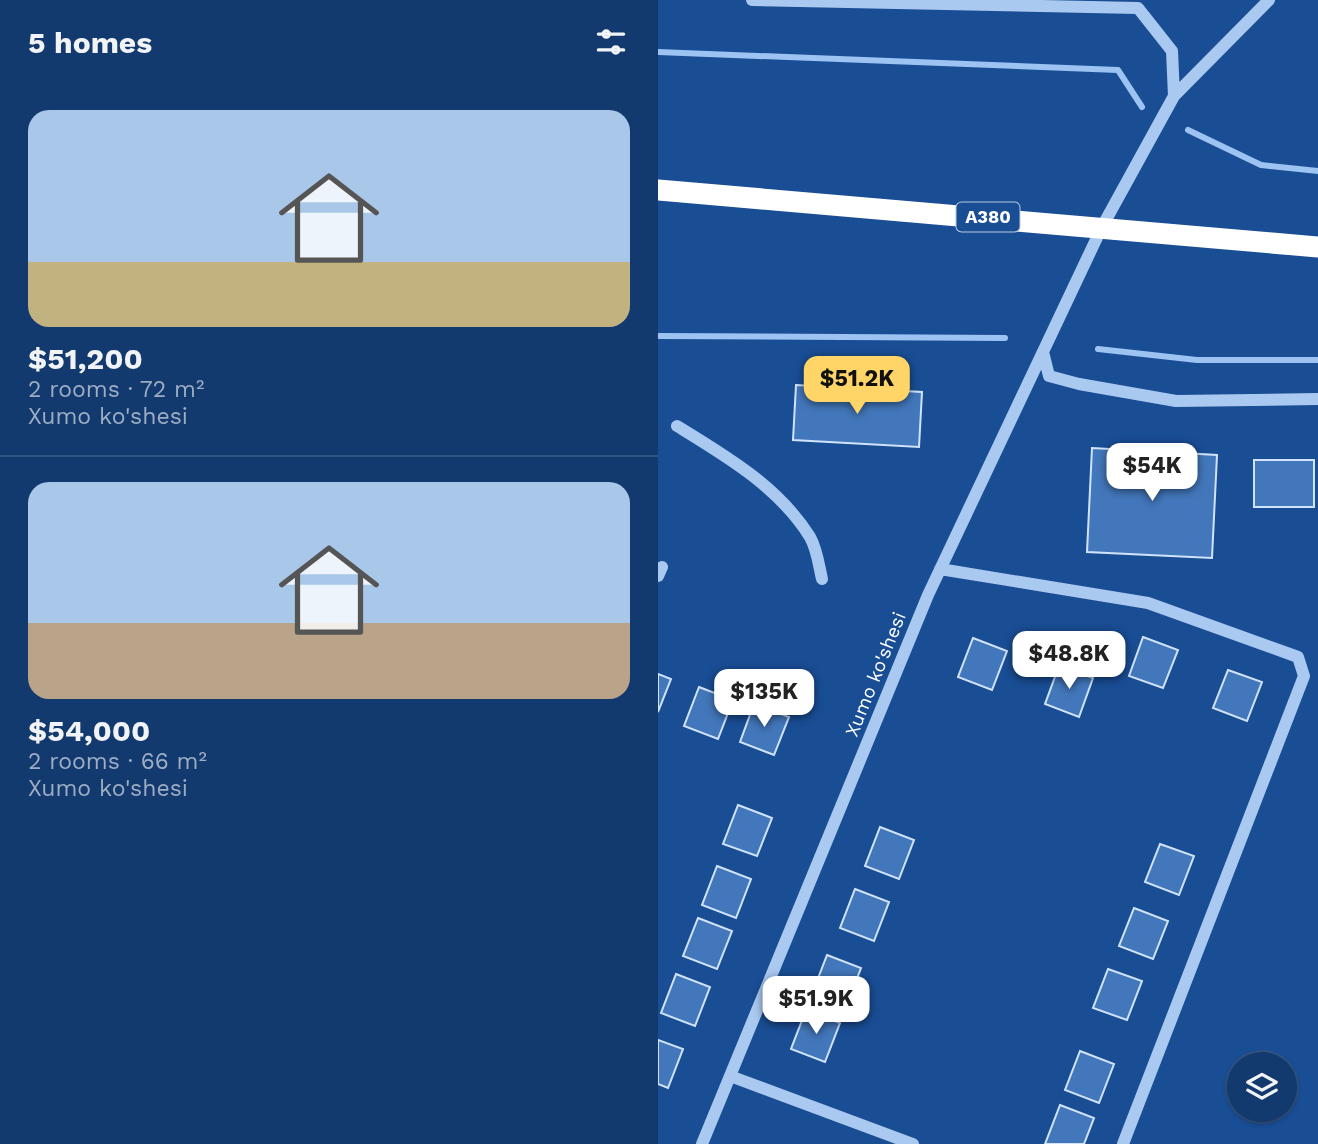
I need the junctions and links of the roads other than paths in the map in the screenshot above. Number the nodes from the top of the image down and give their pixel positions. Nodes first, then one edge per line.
1 (752, 0) edge
2 (1269, 0) edge
3 (1138, 4) edge
4 (1174, 96) junction
5 (658, 190) edge
6 (1102, 227) junction
7 (1318, 247) edge
8 (1043, 352) junction
9 (1318, 399) edge
10 (677, 426) dead end
11 (940, 569) junction
12 (822, 579) dead end
13 (730, 1076) junction
14 (702, 1144) edge
15 (913, 1144) edge
16 (1123, 1144) edge

1 - 3 street
2 - 4 street, Xumo ko'shesi
3 - 4 street
4 - 6 street, Xumo ko'shesi
5 - 6 highway, A380
6 - 7 highway, A380
6 - 8 street, Xumo ko'shesi
8 - 9 street
8 - 11 street, Xumo ko'shesi
10 - 12 street
11 - 13 street, Xumo ko'shesi
11 - 16 street
13 - 14 street, Xumo ko'shesi
13 - 15 street

